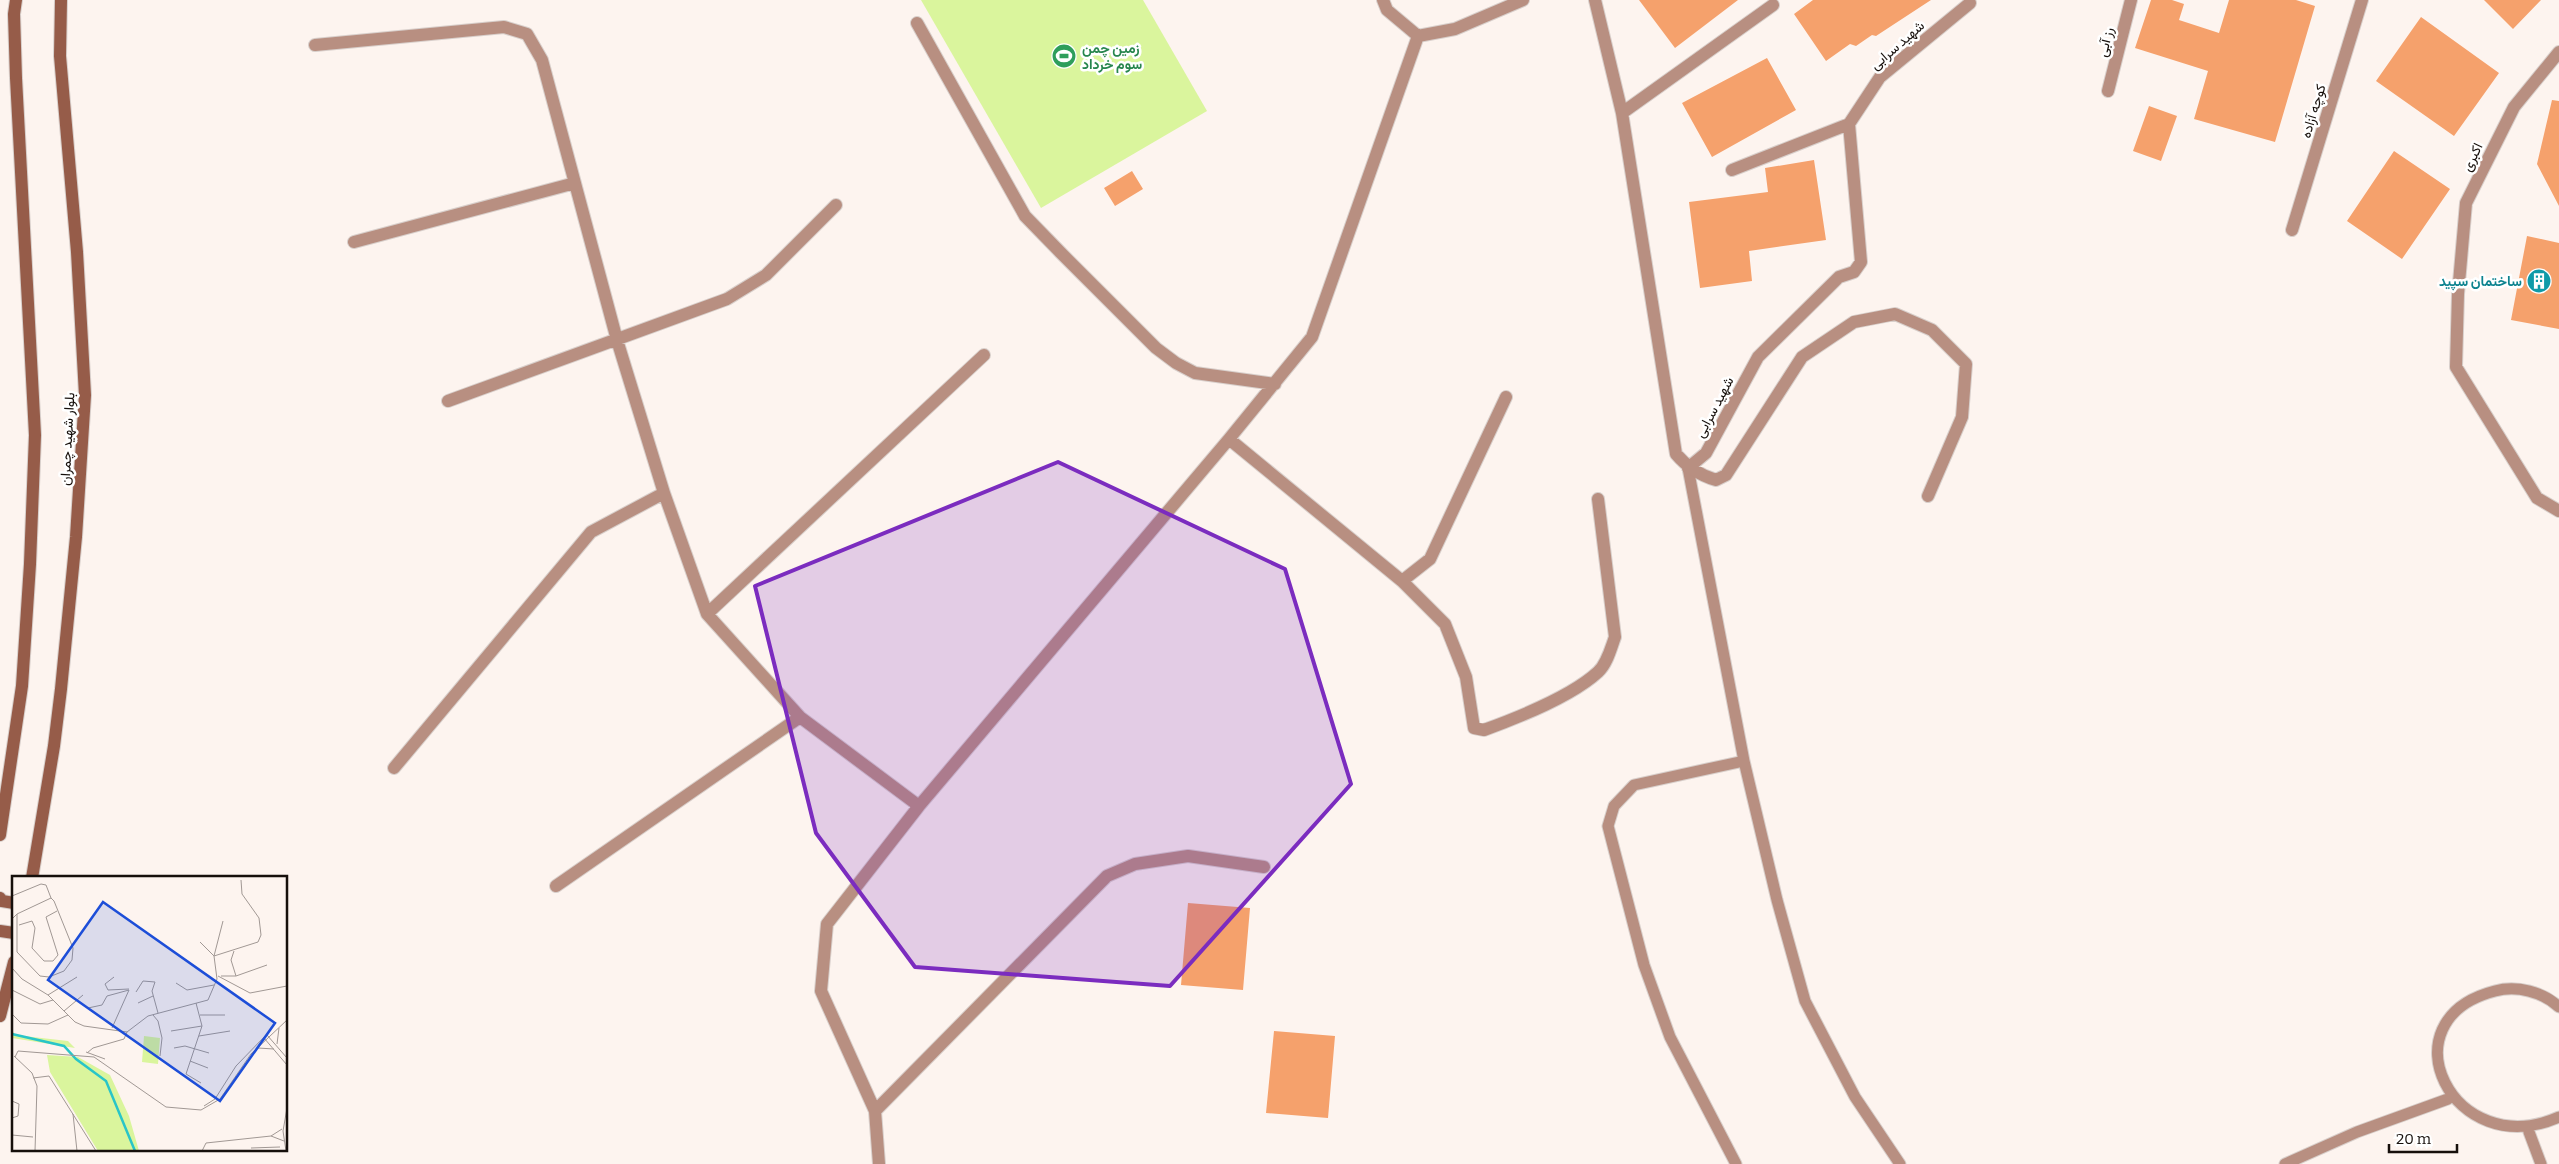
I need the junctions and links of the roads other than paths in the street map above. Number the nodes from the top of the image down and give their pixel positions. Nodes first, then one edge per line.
1 (16, 0) edge
2 (61, 0) edge
3 (1383, 0) edge
4 (1524, 0) edge
5 (1596, 0) edge
6 (2131, 0) edge
7 (2362, 0) edge
8 (1970, 3) dead end
9 (1773, 5) dead end
10 (917, 24) dead end
11 (1418, 36) junction
12 (316, 45) dead end
13 (2559, 52) edge
14 (2108, 91) dead end
15 (1622, 113) junction
16 (1848, 124) junction
17 (1732, 170) dead end
18 (575, 183) junction
19 (836, 205) dead end
20 (2292, 230) dead end
21 (354, 242) dead end
22 (617, 340) junction
23 (984, 355) dead end
24 (1275, 384) junction
25 (1506, 397) dead end
26 (448, 401) dead end
27 (1229, 439) junction
28 (1688, 468) junction
29 (664, 493) junction
30 (1928, 496) dead end
31 (1598, 499) dead end
32 (2559, 511) edge
33 (1402, 581) junction
34 (707, 614) junction
35 (800, 717) junction
36 (13, 742) junction
37 (1744, 761) junction
38 (394, 768) dead end
39 (0, 775) edge
40 (919, 806) junction
41 (0, 835) edge
42 (1264, 867) dead end
43 (32, 876) edge
44 (556, 886) dead end
45 (0, 898) edge
46 (12, 903) edge
47 (12, 966) edge
48 (5, 978) edge
49 (2559, 1007) edge
50 (0, 1015) edge
51 (2448, 1100) junction
52 (875, 1111) junction
53 (2559, 1116) edge
54 (2528, 1132) junction
55 (879, 1164) edge
56 (1736, 1164) edge
57 (1900, 1164) edge
58 (2286, 1164) edge
59 (2541, 1164) edge

1 - 36 main road
2 - 43 main road, بلوار شهید چمران
3 - 11 street
4 - 11 street
5 - 15 street, شهید سرابی
6 - 14 street, رز آبی
7 - 20 street, کوچه آزاده
8 - 16 street, شهید سرابی
9 - 15 street
10 - 24 street
11 - 24 street
12 - 18 street
13 - 32 street, اکبری
15 - 28 street, شهید سرابی
16 - 17 street
16 - 28 street, شهید سرابی
18 - 21 street
18 - 22 street
19 - 22 street
22 - 26 street
22 - 29 street
23 - 34 street
24 - 27 street
25 - 33 street
27 - 33 street
27 - 40 street
28 - 30 street
28 - 37 lane
29 - 34 street
29 - 38 street
31 - 33 street
34 - 35 street
35 - 40 street
35 - 44 street
36 - 39 main road
36 - 41 main road
37 - 56 lane
37 - 57 lane
40 - 52 street
42 - 52 street
45 - 46 main road
47 - 48 main road
48 - 50 main road
49 - 51 lane
51 - 54 lane
51 - 58 lane
52 - 55 street
53 - 54 lane
54 - 59 lane

